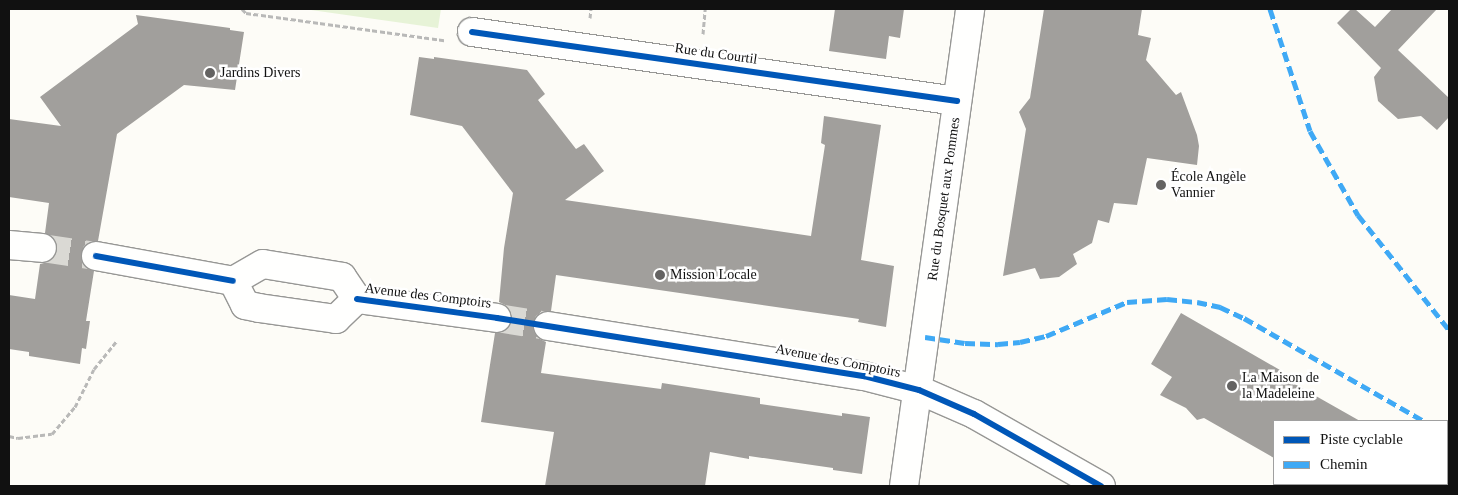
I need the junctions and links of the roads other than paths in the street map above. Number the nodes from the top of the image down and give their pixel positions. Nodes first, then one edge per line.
1 (970, 9) edge
2 (472, 32) road end
3 (957, 101) junction
4 (9, 245) edge
5 (42, 248) tunnel mouth
6 (96, 256) tunnel mouth
7 (233, 281) junction
8 (356, 300) junction
9 (497, 318) tunnel mouth
10 (548, 326) tunnel mouth
11 (919, 390) junction
12 (904, 486) edge
13 (1101, 486) edge

1 - 3 street, Rue du Bosquet aux Pommes
2 - 3 street, Rue du Courtil
3 - 11 street, Rue du Bosquet aux Pommes
4 - 5 street
6 - 7 street
7 - 8 street, Avenue des Comptoirs
7 - 8 street, Avenue des Comptoirs
8 - 9 street, Avenue des Comptoirs
10 - 11 street, Avenue des Comptoirs
11 - 12 street, Rue du Bosquet aux Pommes
11 - 13 street, Avenue des Comptoirs

